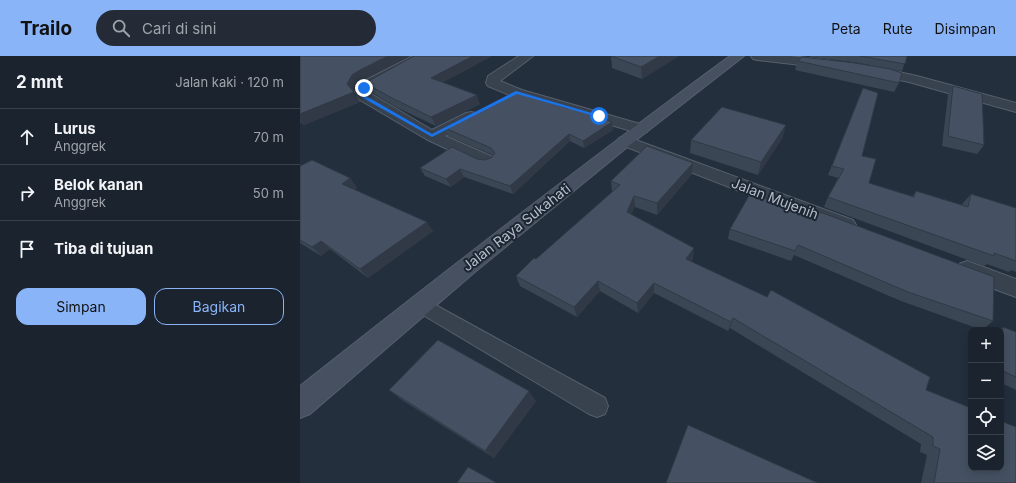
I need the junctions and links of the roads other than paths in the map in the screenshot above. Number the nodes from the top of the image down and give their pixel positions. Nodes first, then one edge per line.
1 (422, 56) edge
2 (527, 56) edge
3 (738, 56) edge
4 (757, 56) edge
5 (838, 66) edge
6 (859, 68) edge
7 (516, 93) junction
8 (502, 100) edge
9 (1016, 108) edge
10 (481, 111) edge
11 (641, 130) junction
12 (432, 136) junction
13 (625, 141) junction
14 (487, 161) edge
15 (861, 230) edge
16 (950, 263) edge
17 (1016, 288) edge
18 (419, 304) junction
19 (300, 404) edge
20 (597, 406) dead end

1 - 12 street
2 - 7 street
3 - 11 main road, Jalan Raya Sukahati
4 - 5 street
6 - 9 street
7 - 8 street
7 - 11 street
10 - 12 street
11 - 13 main road, Jalan Raya Sukahati
12 - 14 street
13 - 15 street, Jalan Mujenih
13 - 18 main road, Jalan Raya Sukahati
16 - 17 street
18 - 19 main road, Jalan Raya Sukahati
18 - 20 lane

